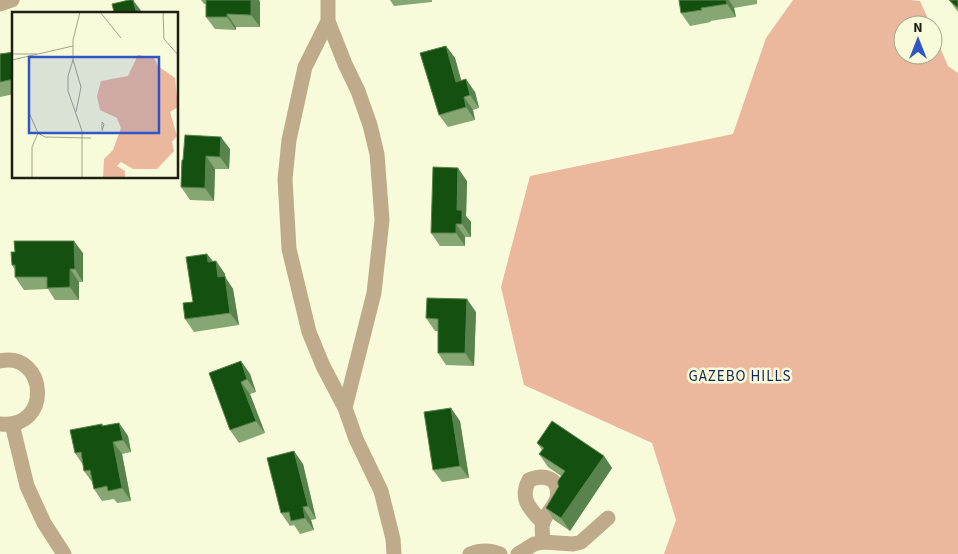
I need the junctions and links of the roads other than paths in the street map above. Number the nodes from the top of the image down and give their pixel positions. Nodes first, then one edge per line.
1 (12, 0) edge
2 (328, 0) edge
3 (0, 4) edge
4 (328, 21) junction
5 (0, 361) edge
6 (345, 408) junction
7 (6, 424) edge
8 (608, 518) dead end
9 (543, 523) dead end
10 (543, 542) junction
11 (64, 554) edge
12 (394, 554) edge
13 (470, 554) edge
14 (500, 554) edge
15 (518, 554) edge

1 - 3 street
2 - 4 street
4 - 6 street
4 - 6 street
5 - 7 street
6 - 12 street
7 - 11 street
8 - 10 street
9 - 10 street
10 - 15 street
13 - 14 street

